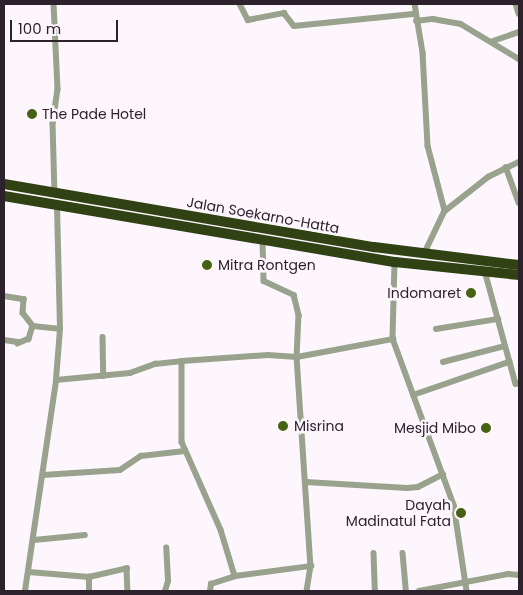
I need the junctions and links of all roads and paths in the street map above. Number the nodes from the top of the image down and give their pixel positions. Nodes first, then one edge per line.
1 (54, 4) edge
2 (240, 4) edge
3 (415, 4) edge
4 (516, 4) edge
5 (416, 14) junction
6 (519, 14) edge
7 (416, 21) junction
8 (519, 32) edge
9 (493, 41) junction
10 (519, 59) edge
11 (519, 162) edge
12 (506, 167) junction
13 (4, 184) edge
14 (55, 193) junction
15 (4, 196) edge
16 (519, 203) edge
17 (57, 206) junction
18 (445, 211) junction
19 (290, 233) junction
20 (263, 240) junction
21 (287, 245) junction
22 (425, 253) junction
23 (395, 262) junction
24 (519, 265) edge
25 (485, 271) junction
26 (519, 276) edge
27 (4, 296) edge
28 (498, 319) junction
29 (33, 326) junction
30 (60, 329) junction
31 (436, 329) dead end
32 (103, 337) dead end
33 (393, 339) junction
34 (4, 340) edge
35 (505, 346) junction
36 (297, 357) junction
37 (182, 361) junction
38 (443, 362) dead end
39 (509, 362) junction
40 (104, 376) junction
41 (56, 380) junction
42 (519, 383) edge
43 (412, 395) junction
44 (185, 451) junction
45 (443, 474) junction
46 (43, 475) junction
47 (306, 482) junction
48 (85, 534) dead end
49 (34, 540) junction
50 (166, 548) dead end
51 (374, 553) dead end
52 (403, 553) dead end
53 (311, 566) junction
54 (29, 572) junction
55 (235, 576) junction
56 (519, 576) edge
57 (89, 577) junction
58 (466, 588) edge
59 (26, 591) edge
60 (88, 591) edge
61 (128, 591) edge
62 (165, 591) edge
63 (210, 591) edge
64 (307, 591) edge
65 (375, 591) edge
66 (406, 591) edge
67 (419, 591) edge

1 - 14 street
2 - 5 street
3 - 5 street
4 - 6 street
5 - 7 street
7 - 9 street
7 - 18 street
8 - 9 street
9 - 10 street
11 - 12 street
12 - 16 street
12 - 18 street
13 - 14 highway, Jalan Soekarno-Hatta
14 - 19 highway, Jalan Soekarno-Hatta
15 - 17 highway, Jalan Soekarno-Hatta
17 - 20 highway, Jalan Soekarno-Hatta
17 - 30 street
18 - 22 street
19 - 21 highway
19 - 22 highway, Jalan Soekarno-Hatta
20 - 21 highway, Jalan Soekarno-Hatta
20 - 36 street
21 - 23 highway, Jalan Soekarno-Hatta
22 - 24 highway, Jalan Soekarno-Hatta
23 - 25 highway, Jalan Soekarno-Hatta
23 - 33 street
25 - 26 highway, Jalan Soekarno-Hatta
25 - 28 street
27 - 29 street
28 - 31 street
28 - 35 street
29 - 30 street
29 - 34 street
30 - 41 street
32 - 40 street
33 - 36 street
33 - 43 street
35 - 38 street
35 - 39 street
36 - 37 street
36 - 47 street
37 - 40 street
37 - 44 street
39 - 42 street
39 - 43 street
40 - 41 street
41 - 46 street
43 - 45 street
44 - 46 street
44 - 55 street
45 - 47 street
45 - 58 street
46 - 49 street
47 - 53 street
48 - 49 street
49 - 54 street
50 - 62 street
51 - 65 street
52 - 66 street
53 - 55 street
53 - 64 street
54 - 57 street
54 - 59 street
55 - 63 street
56 - 58 street
57 - 60 street
57 - 61 street
58 - 67 street

